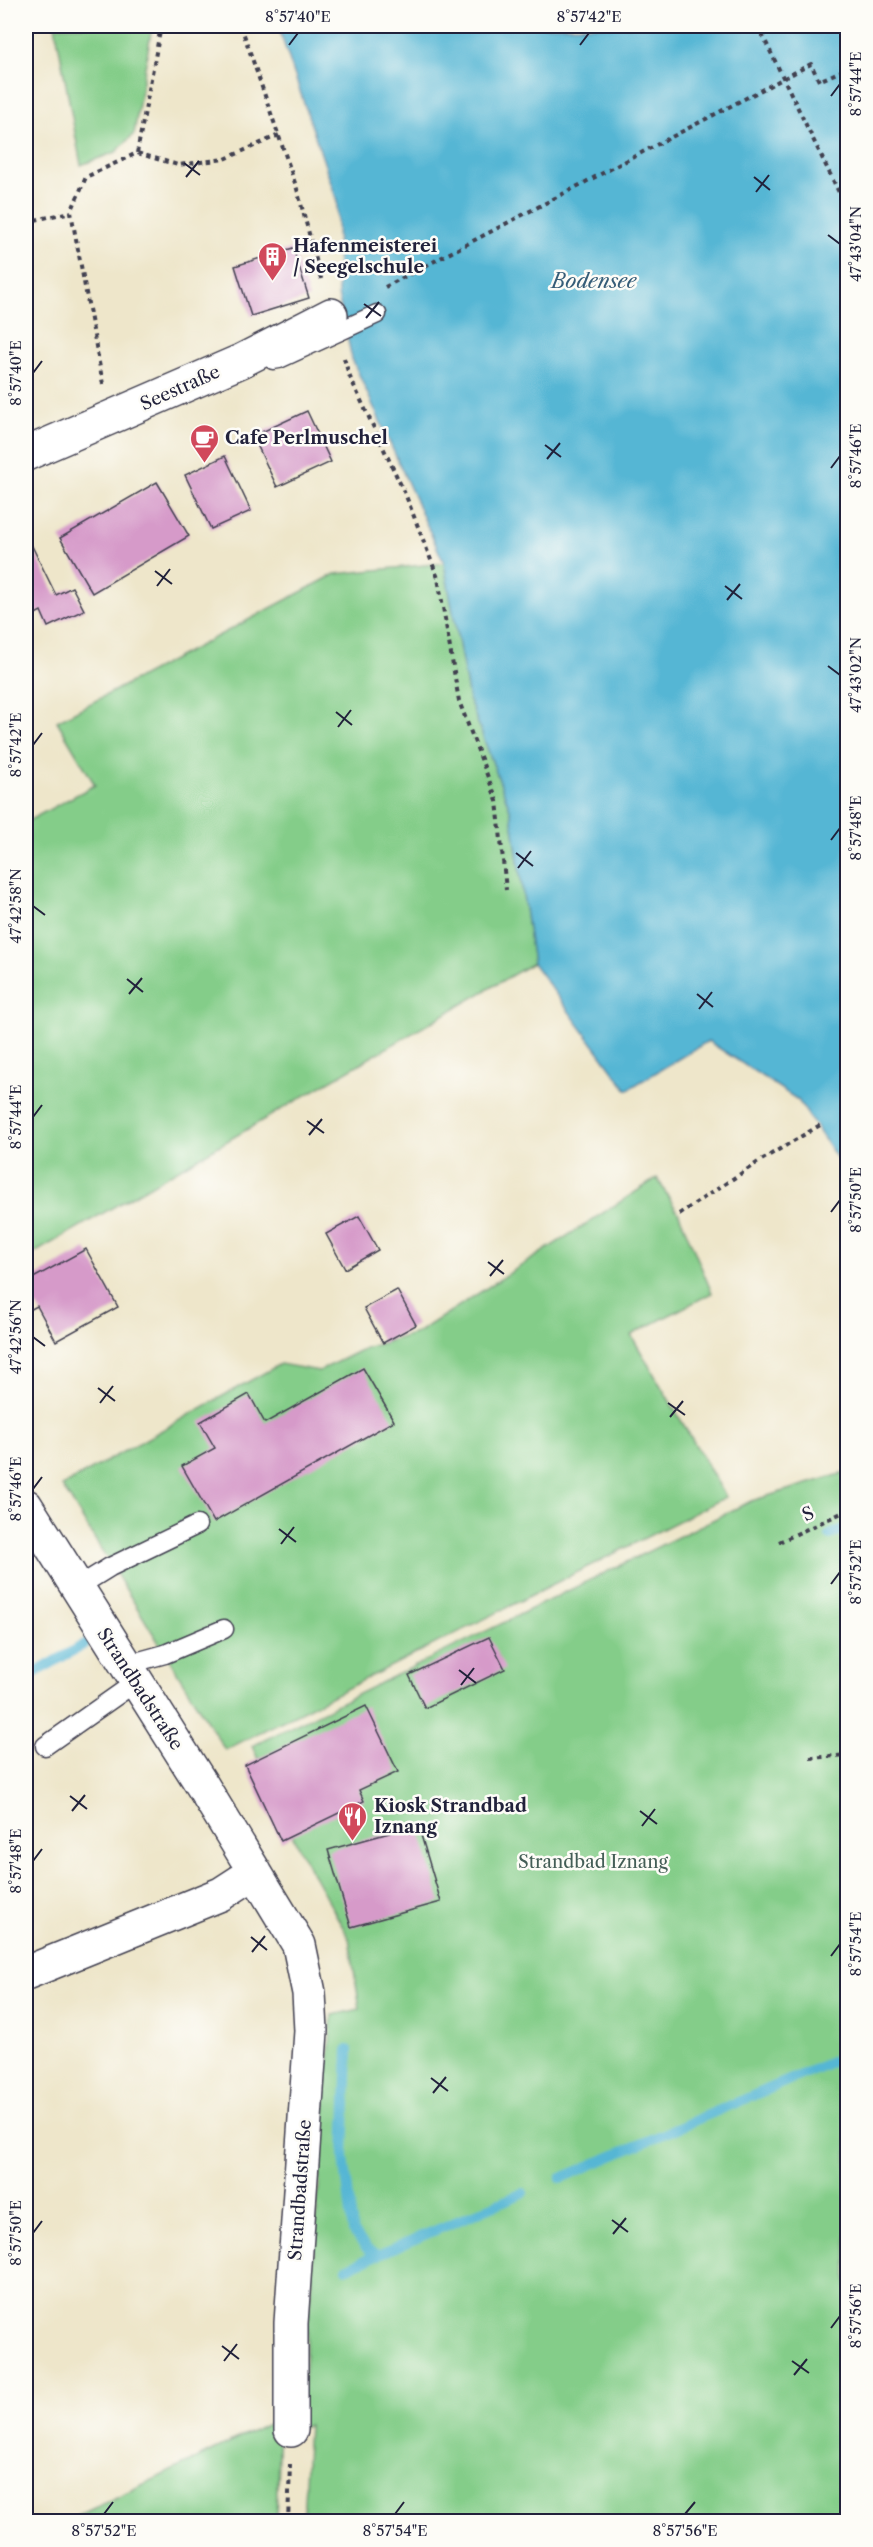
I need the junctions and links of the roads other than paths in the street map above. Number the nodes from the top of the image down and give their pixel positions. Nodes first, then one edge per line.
1 (377, 314) dead end
2 (334, 324) joint
3 (26, 454) edge
4 (26, 1507) edge
5 (197, 1525) dead end
6 (76, 1588) junction
7 (224, 1629) dead end
8 (130, 1674) junction
9 (45, 1746) dead end
10 (255, 1872) junction
11 (26, 1973) edge
12 (291, 2430) road end

1 - 2 lane
2 - 3 street, Seestraße
4 - 6 street, Strandbadstraße
5 - 6 lane
6 - 8 street, Strandbadstraße
7 - 8 lane
8 - 9 lane
8 - 10 street, Strandbadstraße
10 - 11 street
10 - 12 street, Strandbadstraße

